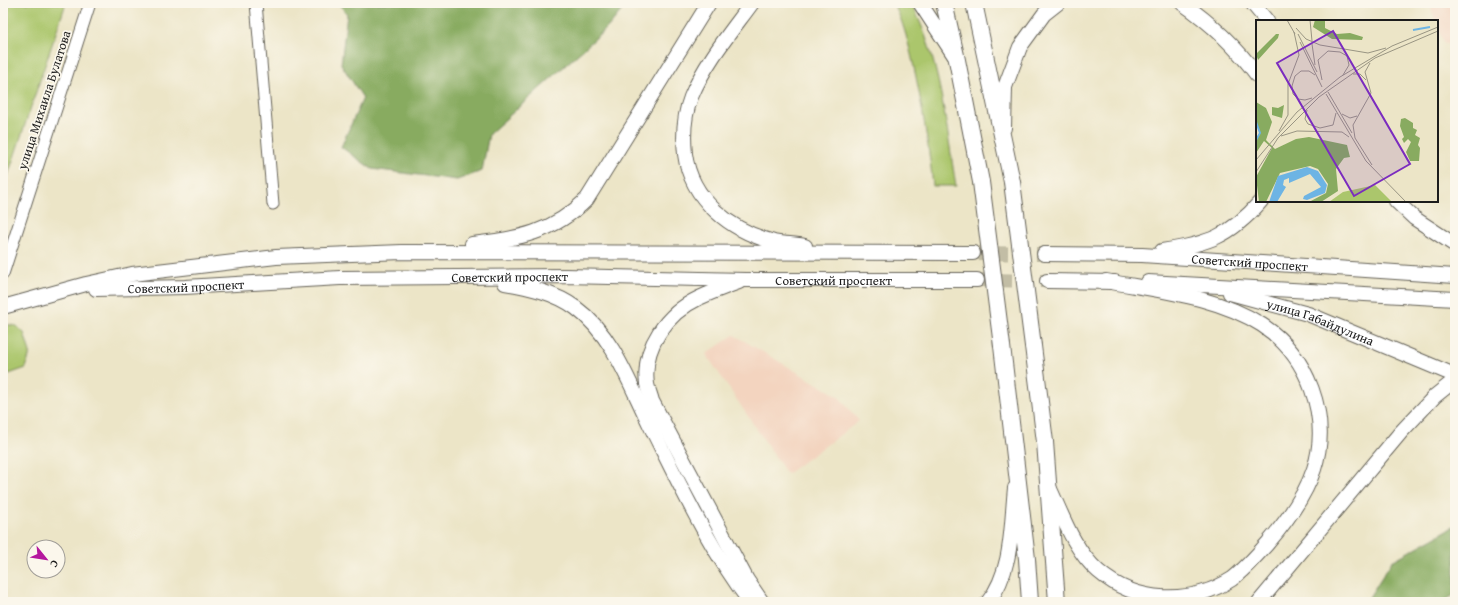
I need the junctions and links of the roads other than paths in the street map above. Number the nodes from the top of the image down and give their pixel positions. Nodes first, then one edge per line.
1 (90, 3) edge
2 (256, 3) edge
3 (709, 3) edge
4 (752, 3) edge
5 (920, 3) edge
6 (944, 3) edge
7 (974, 3) edge
8 (1058, 3) edge
9 (1182, 3) edge
10 (1252, 3) edge
11 (1266, 20) edge
12 (957, 60) junction
13 (1256, 74) edge
14 (1004, 148) junction
15 (1260, 202) edge
16 (1397, 202) edge
17 (273, 204) dead end
18 (1455, 245) edge
19 (402, 252) junction
20 (973, 253) tunnel mouth
21 (883, 254) junction
22 (1044, 254) tunnel mouth
23 (1142, 255) junction
24 (3, 274) edge
25 (1455, 276) edge
26 (473, 277) junction
27 (745, 280) junction
28 (977, 280) tunnel mouth
29 (1047, 281) tunnel mouth
30 (1106, 281) junction
31 (1190, 284) junction
32 (42, 296) junction
33 (1455, 299) edge
34 (3, 306) edge
35 (1451, 376) edge
36 (1017, 469) junction
37 (1048, 485) junction
38 (750, 602) edge
39 (762, 602) edge
40 (988, 602) edge
41 (1030, 602) edge
42 (1057, 602) edge
43 (1259, 602) edge

1 - 24 street, улица Михаила Булатова
2 - 17 street
3 - 19 main road
4 - 21 main road
5 - 12 main road
6 - 12 highway
7 - 14 highway
8 - 14 main road
9 - 13 main road
10 - 11 main road
12 - 36 highway, bridge
14 - 37 highway, bridge
15 - 23 main road
16 - 18 main road
19 - 21 main road, Советский проспект
19 - 32 main road, Советский проспект
20 - 21 main road, Советский проспект
22 - 23 main road, Советский проспект
23 - 25 main road, Советский проспект
26 - 27 main road, Советский проспект
26 - 32 main road, Советский проспект
26 - 38 main road
27 - 28 main road, Советский проспект
27 - 39 main road
29 - 30 main road, Советский проспект
30 - 31 main road, Советский проспект
30 - 37 main road
31 - 33 main road, Советский проспект
31 - 35 main road, улица Габайдулина
32 - 34 main road, Советский проспект
35 - 43 main road
36 - 40 main road
36 - 41 highway
37 - 42 highway

